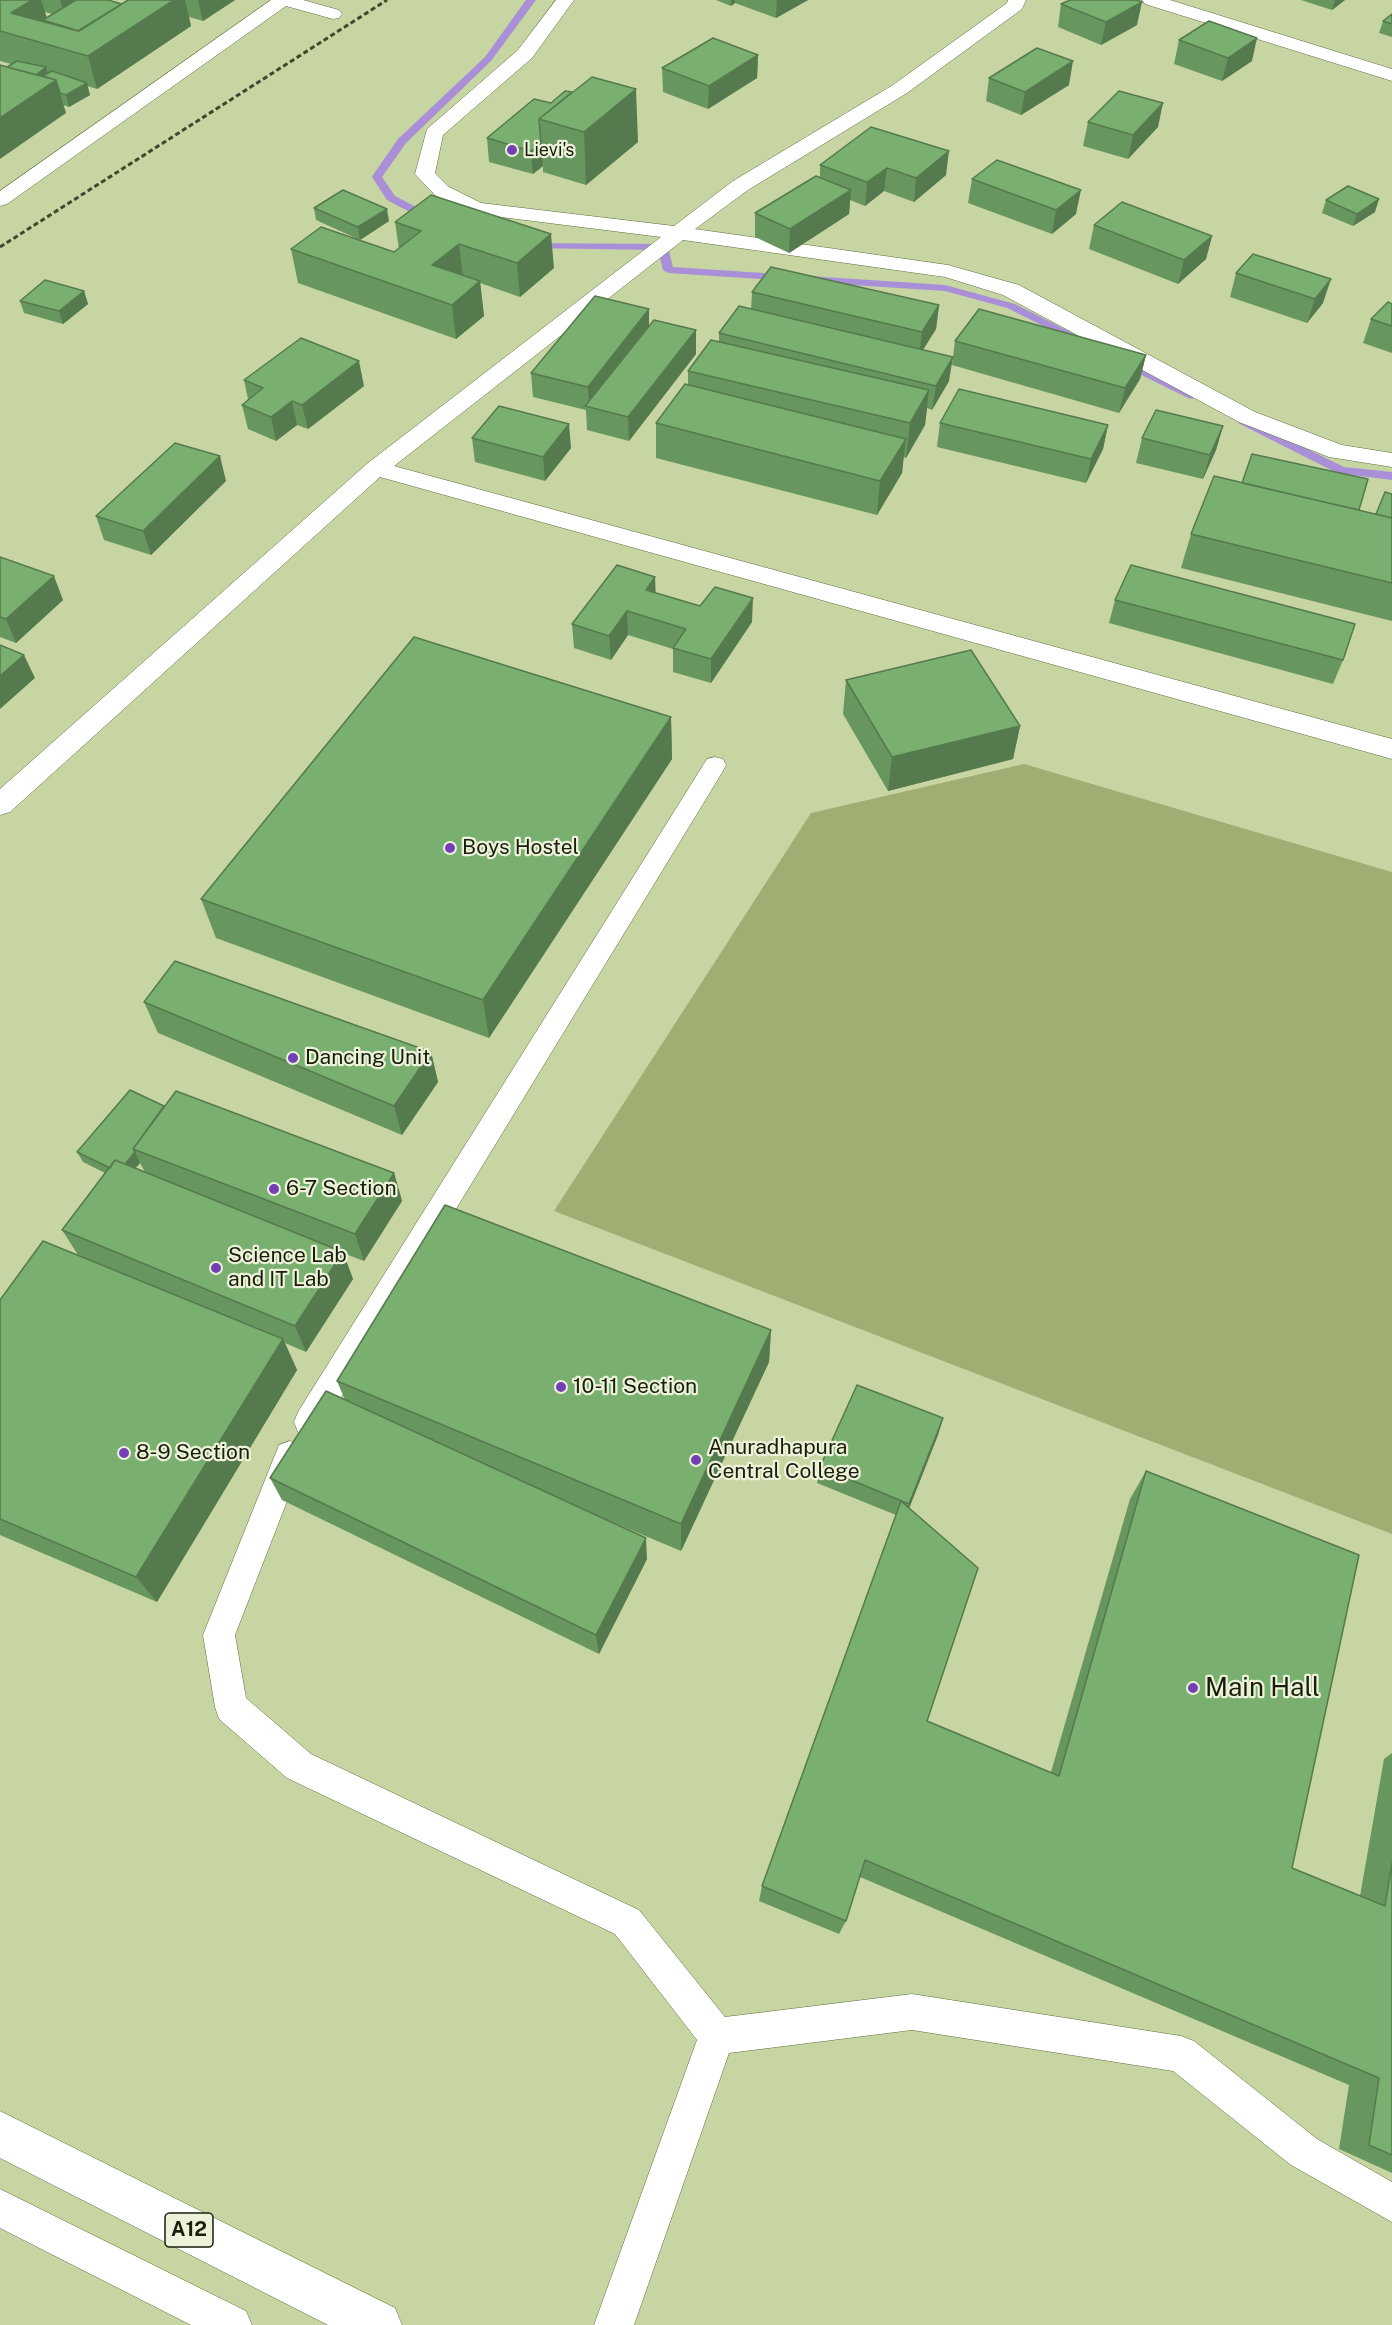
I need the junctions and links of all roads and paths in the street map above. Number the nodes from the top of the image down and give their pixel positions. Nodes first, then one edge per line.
1 (283, 0) edge
2 (565, 0) edge
3 (1017, 0) edge
4 (1151, 0) edge
5 (333, 14) dead end
6 (1392, 75) edge
7 (0, 200) edge
8 (678, 232) junction
9 (1392, 460) edge
10 (376, 468) junction
11 (1392, 749) edge
12 (715, 765) dead end
13 (0, 805) edge
14 (717, 2036) junction
15 (0, 2134) edge
16 (1392, 2203) edge
17 (0, 2208) edge
18 (232, 2325) edge
19 (378, 2325) edge
20 (614, 2325) edge

1 - 5 main road
1 - 7 main road
2 - 8 main road
3 - 8 main road
4 - 6 main road
8 - 9 main road
8 - 10 main road
10 - 11 main road
10 - 13 main road
12 - 14 lane
14 - 16 lane
14 - 20 lane
15 - 19 main road, A12
17 - 18 lane

